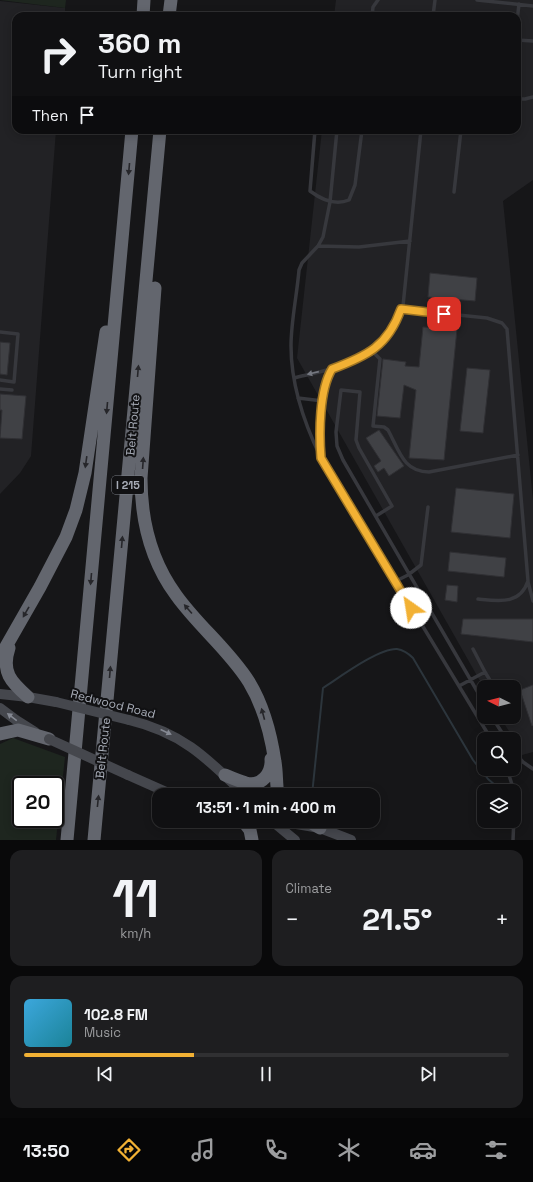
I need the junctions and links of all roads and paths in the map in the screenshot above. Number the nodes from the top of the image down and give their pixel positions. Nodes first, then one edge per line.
1 (144, 0) edge
2 (171, 0) edge
3 (378, 0) edge
4 (435, 0) edge
5 (477, 0) edge
6 (519, 4) junction
7 (533, 6) edge
8 (143, 12) edge
9 (170, 12) edge
10 (372, 12) edge
11 (434, 12) edge
12 (518, 12) edge
13 (521, 40) edge
14 (533, 41) edge
15 (533, 97) edge
16 (521, 99) edge
17 (132, 134) edge
18 (160, 134) edge
19 (315, 134) edge
20 (337, 134) edge
21 (361, 134) edge
22 (422, 134) edge
23 (461, 134) edge
24 (159, 146) junction
25 (454, 192) dead end
26 (330, 202) junction
27 (123, 230) junction
28 (410, 242) junction
29 (318, 246) junction
30 (401, 309) junction
31 (0, 332) edge
32 (372, 351) junction
33 (332, 369) junction
34 (294, 378) junction
35 (0, 380) edge
36 (0, 389) edge
37 (12, 390) dead end
38 (298, 398) junction
39 (323, 402) junction
40 (518, 456) junction
41 (321, 458) junction
42 (428, 507) dead end
43 (376, 516) junction
44 (528, 571) junction
45 (533, 571) edge
46 (408, 575) junction
47 (528, 580) junction
48 (394, 582) junction
49 (478, 599) dead end
50 (533, 601) edge
51 (13, 636) junction
52 (473, 649) dead end
53 (0, 657) edge
54 (485, 672) junction
55 (470, 680) junction
56 (490, 680) edge
57 (460, 686) junction
58 (477, 692) edge
59 (0, 694) edge
60 (28, 696) junction
61 (0, 708) edge
62 (487, 732) edge
63 (0, 734) edge
64 (49, 739) junction
65 (270, 742) junction
66 (521, 760) edge
67 (533, 769) edge
68 (225, 775) junction
69 (509, 776) edge
70 (157, 788) edge
71 (238, 788) edge
72 (277, 788) edge
73 (248, 828) edge
74 (280, 828) edge
75 (320, 828) edge
76 (67, 840) edge
77 (94, 840) edge
78 (252, 840) edge
79 (295, 840) edge
80 (351, 840) edge
81 (513, 840) edge

1 - 8 highway
2 - 9 highway
3 - 10 lane
4 - 11 lane
5 - 6 lane
6 - 7 lane
6 - 12 lane
13 - 14 lane
15 - 16 lane
17 -> 27 highway, I 215
18 - 24 highway, Belt Route / I 215
19 - 26 lane
20 - 26 lane
21 - 26 lane
22 - 28 lane
23 - 25 lane
65 -> 24 highway
77 -> 24 highway, Belt Route / I 215
26 - 29 lane
27 -> 51 highway
27 -> 76 highway, I 215
28 - 29 lane
28 - 30 lane
29 - 34 lane
30 - 32 lane
30 - 40 lane
31 - 35 lane
32 - 33 lane
32 - 40 lane
33 -> 34 lane
33 - 39 lane
34 - 38 lane
36 - 37 lane
38 - 39 lane
38 - 41 lane
39 - 41 lane
40 - 44 lane
41 - 48 lane
42 - 46 lane
43 - 43 lane
43 - 46 lane
44 - 45 lane
44 - 47 lane
46 - 48 lane
46 - 55 lane
47 - 49 lane
47 - 50 lane
48 - 57 lane
51 - 53 highway
51 - 60 highway
52 - 54 lane
54 - 55 lane
54 - 56 lane
55 - 57 lane
55 - 58 lane
57 - 62 lane
59 - 60 main road, Redwood Road
60 -> 68 main road, Redwood Road, bridge
64 -> 61 main road
63 - 64 highway
64 - 70 main road, bridge
65 - 68 highway
65 - 72 highway
66 - 67 lane
68 - 71 main road, Redwood Road
69 - 81 lane
73 - 78 highway
74 - 79 main road
75 - 80 main road

